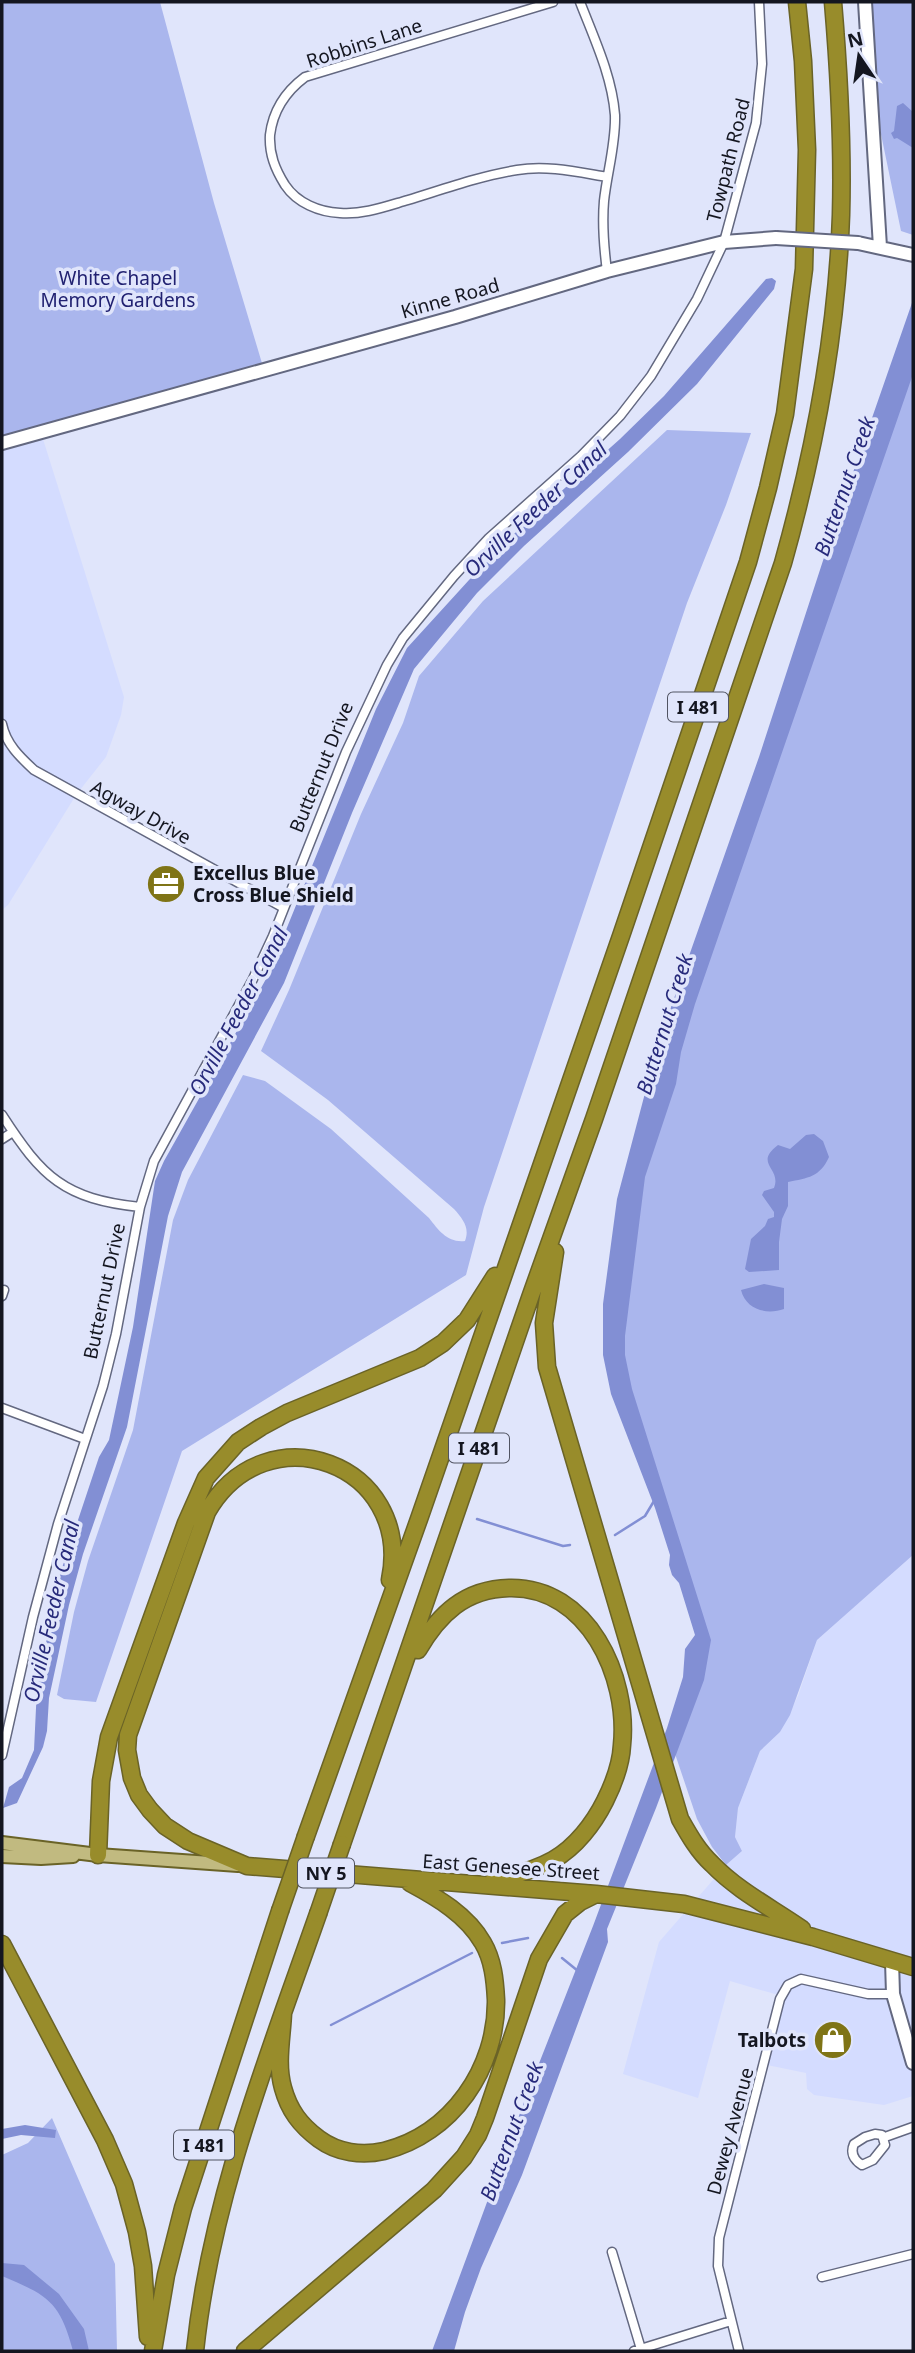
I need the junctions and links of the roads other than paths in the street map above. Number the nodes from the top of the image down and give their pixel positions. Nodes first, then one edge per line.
1 (553, 2) edge
2 (580, 2) edge
3 (759, 2) edge
4 (797, 2) edge
5 (833, 2) edge
6 (865, 2) edge
7 (607, 177) junction
8 (724, 242) junction
9 (880, 247) junction
10 (913, 255) edge
11 (607, 271) junction
12 (2, 443) edge
13 (2, 724) edge
14 (284, 908) junction
15 (2, 1115) edge
16 (13, 1132) junction
17 (2, 1139) edge
18 (140, 1207) junction
19 (561, 1214) junction
20 (512, 1247) junction
21 (2, 1408) edge
22 (85, 1439) junction
23 (379, 1630) junction
24 (399, 1682) junction
25 (2, 1755) edge
26 (2, 1843) edge
27 (98, 1855) junction
28 (2, 1856) edge
29 (247, 1866) junction
30 (405, 1880) junction
31 (479, 1885) junction
32 (596, 1894) junction
33 (813, 1937) junction
34 (2, 1944) edge
35 (892, 1961) junction
36 (913, 1967) edge
37 (893, 1994) junction
38 (283, 2013) junction
39 (913, 2063) edge
40 (913, 2127) edge
41 (885, 2137) junction
42 (612, 2252) dead end
43 (913, 2254) edge
44 (822, 2277) dead end
45 (731, 2321) junction
46 (637, 2350) edge
47 (151, 2351) edge
48 (195, 2351) edge
49 (245, 2351) edge
50 (739, 2351) edge

1 - 7 street, Robbins Lane
2 - 7 street
3 - 8 street, Towpath Road
4 - 20 highway, I 481
5 - 19 highway, I 481
6 - 9 street
7 - 11 street
8 - 9 street, Kinne Road, bridge
8 - 11 street, Kinne Road
8 - 14 street, Butternut Drive
9 - 10 street, Kinne Road
11 - 12 street, Kinne Road
13 - 14 street, Agway Drive
14 - 18 street, Butternut Drive
15 - 16 street
16 - 17 street
16 - 18 street
18 - 22 street, Butternut Drive
19 - 24 highway, I 481
19 - 33 highway
20 - 23 highway, I 481
20 - 27 highway
21 - 22 street
22 - 25 street, Butternut Drive
23 - 29 highway
23 - 47 highway, I 481, bridge
24 - 31 highway
24 - 38 highway, I 481, bridge
26 - 27 main road, East Genesee Street / NY 5
27 - 28 main road, East Genesee Street / NY 5
27 - 29 main road, East Genesee Street / NY 5
29 - 30 highway, East Genesee Street / NY 5
30 - 31 highway, East Genesee Street / NY 5
30 - 38 highway
31 - 32 highway, East Genesee Street / NY 5
32 - 33 highway, East Genesee Street / NY 5
32 - 49 highway
33 - 35 highway, East Genesee Street / NY 5
34 - 47 highway
35 - 36 highway, East Genesee Street / NY 5
35 - 37 street
37 - 39 street
37 - 45 street, Dewey Avenue
38 - 48 highway, I 481
40 - 41 street
41 - 41 street
42 - 46 street
43 - 44 street
45 - 46 street
45 - 50 street, Dewey Avenue

